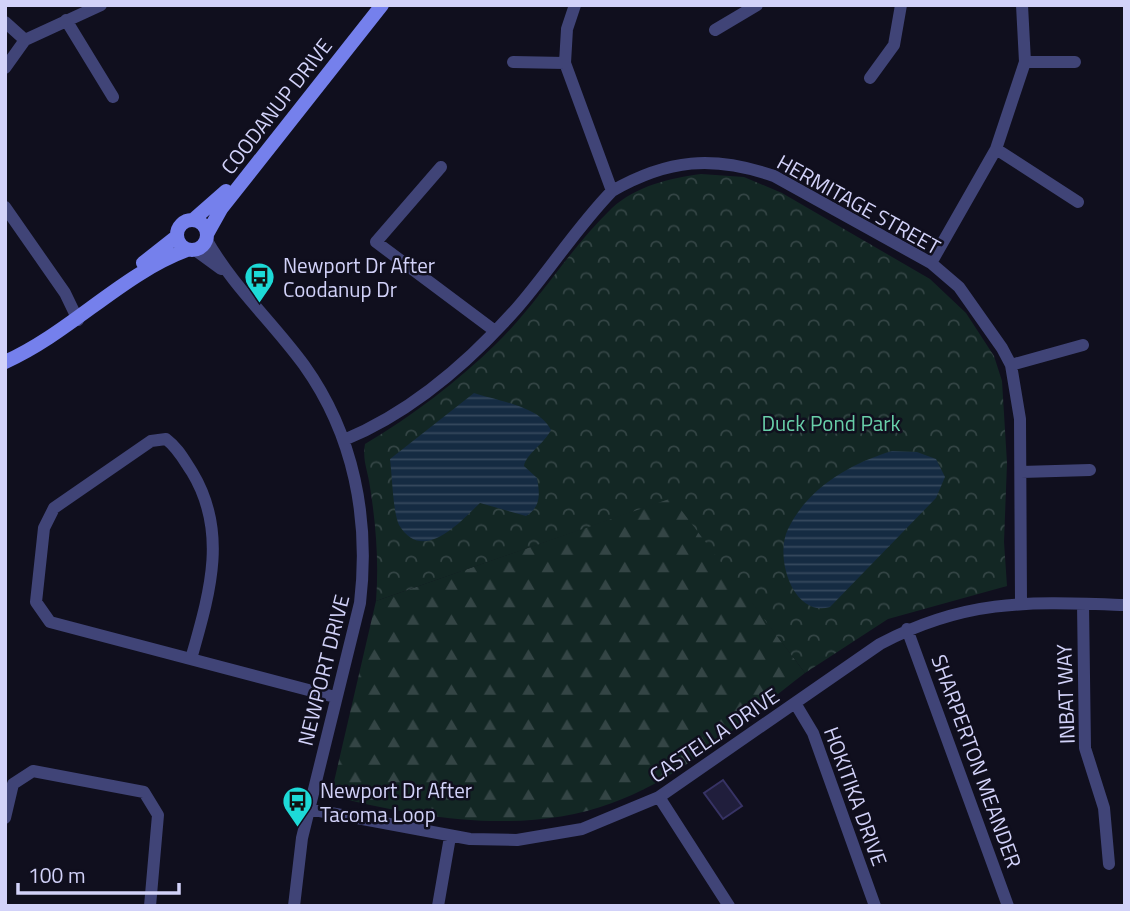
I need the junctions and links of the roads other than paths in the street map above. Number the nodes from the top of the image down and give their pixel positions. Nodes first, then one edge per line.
1 (101, 5) edge
2 (372, 5) edge
3 (382, 5) edge
4 (575, 5) edge
5 (757, 5) edge
6 (901, 5) edge
7 (1022, 5) edge
8 (66, 20) junction
9 (5, 22) edge
10 (715, 30) dead end
11 (25, 40) junction
12 (513, 62) dead end
13 (1025, 62) junction
14 (1075, 62) dead end
15 (565, 63) junction
16 (5, 68) edge
17 (870, 78) dead end
18 (113, 97) dead end
19 (996, 149) junction
20 (441, 167) dead end
21 (612, 191) junction
22 (1078, 202) dead end
23 (5, 207) edge
24 (193, 220) junction
25 (176, 237) junction
26 (206, 237) junction
27 (191, 250) junction
28 (931, 263) junction
29 (225, 272) junction
30 (76, 316) junction
31 (495, 331) junction
32 (1083, 345) dead end
33 (5, 354) edge
34 (5, 362) edge
35 (1011, 365) junction
36 (344, 440) junction
37 (1090, 470) dead end
38 (1021, 472) junction
39 (1021, 602) junction
40 (1083, 604) junction
41 (1125, 605) edge
42 (907, 629) junction
43 (191, 659) junction
44 (335, 697) junction
45 (795, 703) junction
46 (660, 797) junction
47 (309, 809) junction
48 (5, 818) edge
49 (450, 837) junction
50 (1109, 864) dead end
51 (150, 906) edge
52 (294, 906) edge
53 (438, 906) edge
54 (729, 906) edge
55 (875, 906) edge
56 (1009, 906) edge

1 - 8 street
2 - 24 main road, COODANUP DRIVE
3 - 26 main road, COODANUP DRIVE
4 - 15 street
5 - 10 street
6 - 17 street
7 - 13 street
8 - 11 street
8 - 18 street
9 - 11 street
11 - 16 street
12 - 15 street
13 - 14 street
13 - 19 street
15 - 21 street
19 - 22 street
19 - 28 street
20 - 31 street
21 - 28 street, HERMITAGE STREET
21 - 31 street, HERMITAGE STREET
23 - 30 street
24 - 25 main road
24 - 26 main road
25 - 27 main road
25 - 30 main road
26 - 27 main road
26 - 29 street, NEWPORT DRIVE
27 - 29 street, NEWPORT DRIVE
27 - 30 main road
28 - 35 street, HERMITAGE STREET
29 - 36 street, NEWPORT DRIVE
30 - 33 main road
30 - 34 main road
31 - 36 street, HERMITAGE STREET
32 - 35 street
35 - 38 street, HERMITAGE STREET
36 - 44 street, NEWPORT DRIVE
37 - 38 street
38 - 39 street, HERMITAGE STREET
39 - 40 street, CASTELLA DRIVE
39 - 42 street, CASTELLA DRIVE
40 - 41 street, CASTELLA DRIVE
40 - 50 street, INBAT WAY
42 - 45 street, CASTELLA DRIVE
42 - 56 street, SHARPERTON MEANDER
43 - 43 street
43 - 44 street
44 - 47 street, NEWPORT DRIVE
45 - 46 street, CASTELLA DRIVE
45 - 55 street, HOKITIKA DRIVE
46 - 49 street, CASTELLA DRIVE
46 - 54 street
47 - 49 street, CASTELLA DRIVE
47 - 52 street, NEWPORT DRIVE
48 - 51 street
49 - 53 street

